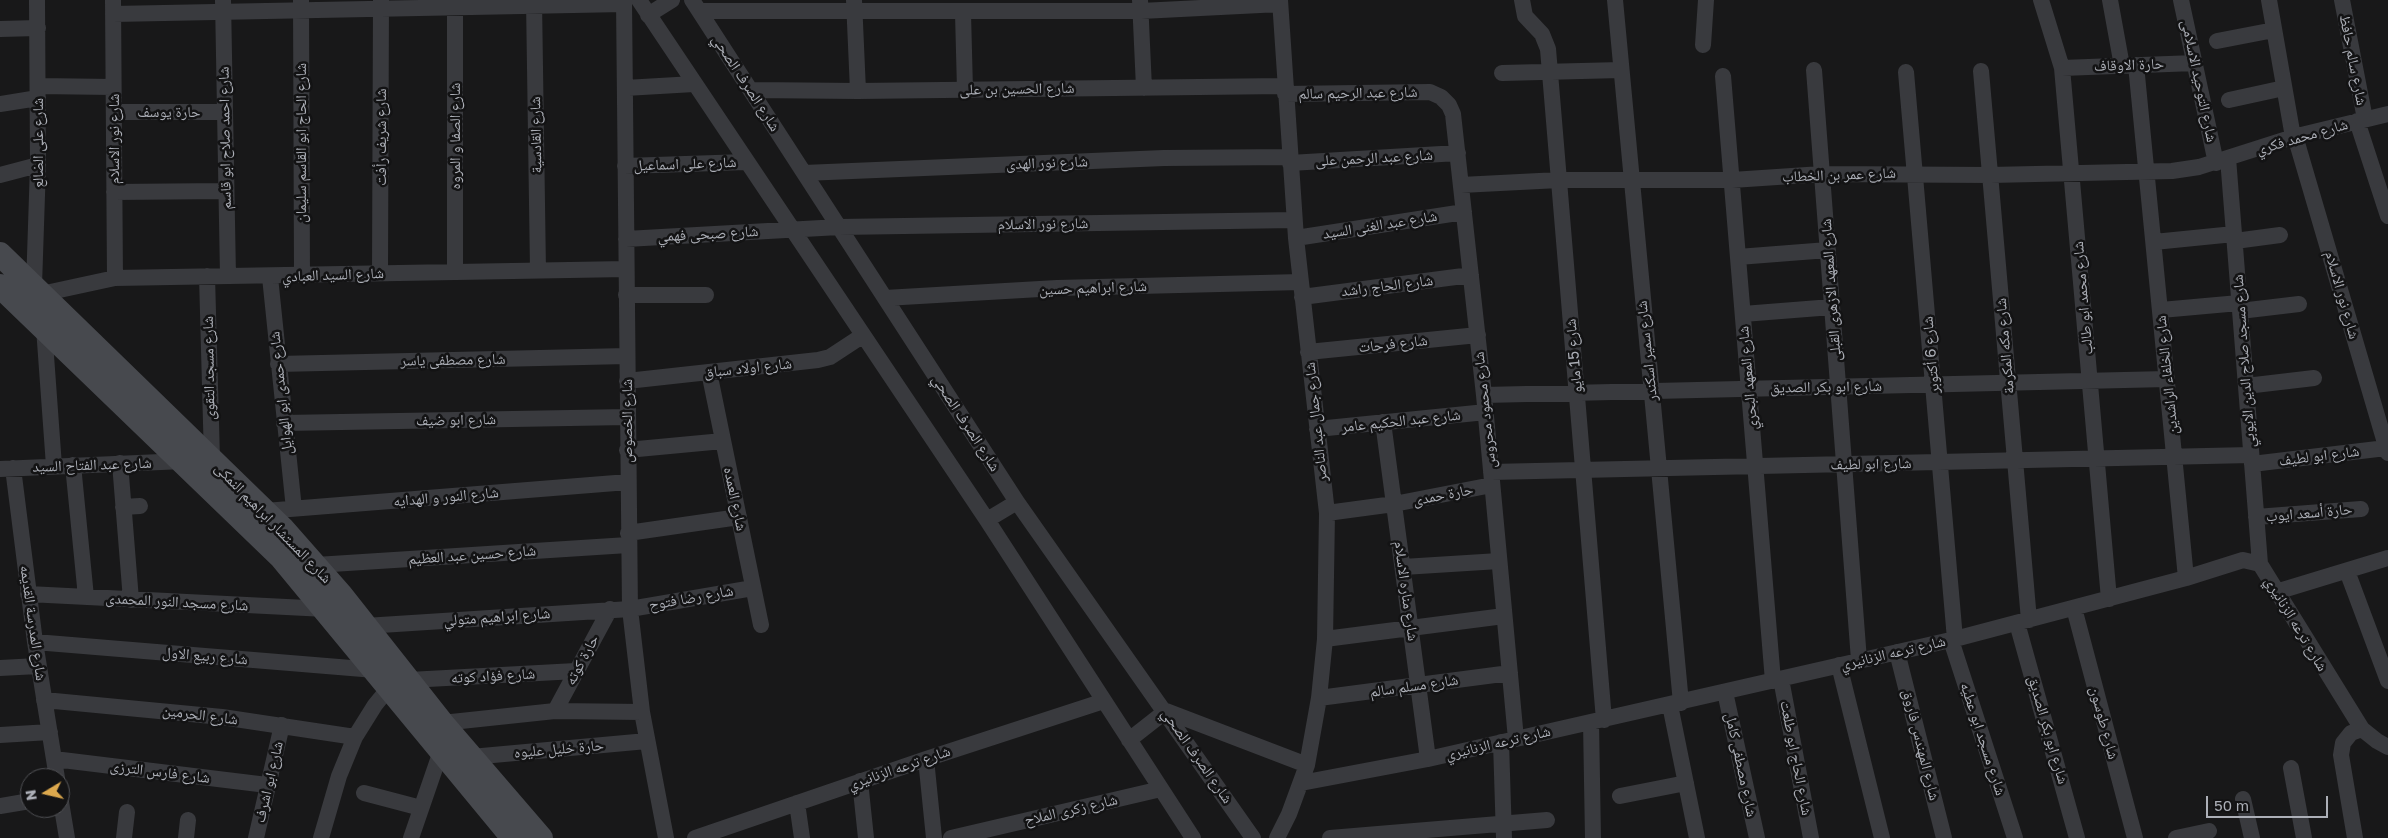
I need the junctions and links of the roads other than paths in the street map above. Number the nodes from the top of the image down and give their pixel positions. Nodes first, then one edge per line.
1 (37, 0) edge
2 (672, 0) edge
3 (1522, 0) edge
4 (1615, 0) edge
5 (1706, 0) edge
6 (2041, 0) edge
7 (2110, 0) edge
8 (2182, 0) edge
9 (2269, 0) edge
10 (2342, 0) edge
11 (629, 1) edge
12 (1280, 2) edge
13 (534, 3) edge
14 (381, 4) edge
15 (454, 4) edge
16 (301, 5) edge
17 (223, 6) edge
18 (696, 6) edge
19 (854, 6) edge
20 (1140, 6) edge
21 (113, 7) edge
22 (953, 9) edge
23 (648, 15) junction
24 (38, 28) junction
25 (0, 29) edge
26 (2274, 30) junction
27 (2217, 41) dead end
28 (1703, 45) dead end
29 (2195, 63) junction
30 (2129, 65) junction
31 (2062, 68) junction
32 (1620, 70) junction
33 (1814, 70) dead end
34 (1981, 71) dead end
35 (1550, 72) junction
36 (1906, 72) dead end
37 (1502, 73) dead end
38 (1723, 76) dead end
39 (694, 84) junction
40 (114, 87) junction
41 (625, 88) junction
42 (1144, 88) junction
43 (2284, 88) junction
44 (751, 90) junction
45 (965, 90) junction
46 (1285, 90) junction
47 (38, 92) junction
48 (858, 92) junction
49 (1430, 92) joint
50 (2229, 100) dead end
51 (0, 104) edge
52 (114, 112) junction
53 (225, 112) junction
54 (2388, 114) edge
55 (2361, 120) junction
56 (2294, 136) junction
57 (1458, 153) junction
58 (1290, 160) junction
59 (2222, 160) junction
60 (746, 162) junction
61 (38, 165) junction
62 (625, 166) junction
63 (2147, 171) junction
64 (804, 173) junction
65 (1915, 173) junction
66 (2073, 173) junction
67 (1822, 174) junction
68 (0, 175) edge
69 (1990, 175) junction
70 (1631, 179) junction
71 (1559, 180) junction
72 (1732, 180) junction
73 (1461, 185) junction
74 (226, 191) junction
75 (114, 192) junction
76 (1464, 212) junction
77 (2388, 216) edge
78 (1294, 220) junction
79 (839, 227) junction
80 (791, 230) junction
81 (2280, 235) dead end
82 (1296, 238) junction
83 (2234, 238) junction
84 (626, 239) junction
85 (2154, 242) junction
86 (1828, 250) junction
87 (0, 254) edge
88 (1738, 257) junction
89 (626, 269) junction
90 (538, 270) junction
91 (455, 272) junction
92 (380, 273) junction
93 (302, 275) junction
94 (1471, 275) junction
95 (207, 276) junction
96 (228, 276) junction
97 (270, 277) junction
98 (115, 278) junction
99 (0, 286) edge
100 (1301, 289) junction
101 (37, 290) junction
102 (626, 295) junction
103 (706, 295) dead end
104 (885, 298) junction
105 (2299, 304) dead end
106 (1832, 307) junction
107 (2240, 307) junction
108 (2161, 310) junction
109 (1743, 314) junction
110 (44, 328) junction
111 (1478, 335) junction
112 (862, 336) junction
113 (1308, 352) junction
114 (626, 356) junction
115 (278, 364) junction
116 (709, 372) junction
117 (2314, 378) dead end
118 (2167, 379) junction
119 (2090, 380) junction
120 (627, 381) junction
121 (2009, 382) junction
122 (1934, 384) junction
123 (1838, 386) junction
124 (2246, 386) junction
125 (1749, 389) junction
126 (1651, 391) junction
127 (1577, 393) junction
128 (1484, 395) junction
129 (1486, 412) junction
130 (627, 417) junction
131 (1384, 422) junction
132 (284, 423) junction
133 (1317, 429) junction
134 (723, 441) junction
135 (627, 450) junction
136 (2387, 450) edge
137 (2175, 457) junction
138 (212, 459) junction
139 (2097, 459) junction
140 (2252, 459) junction
141 (184, 461) junction
142 (2015, 461) junction
143 (1940, 462) junction
144 (120, 463) junction
145 (1844, 464) junction
146 (73, 465) junction
147 (54, 466) junction
148 (1755, 466) junction
149 (6, 468) edge
150 (1660, 469) junction
151 (1584, 470) junction
152 (1492, 479) junction
153 (628, 482) junction
154 (1017, 502) junction
155 (1394, 504) junction
156 (140, 506) dead end
157 (123, 507) junction
158 (294, 509) junction
159 (2361, 509) dead end
160 (265, 511) junction
161 (1327, 513) junction
162 (739, 517) junction
163 (2256, 517) junction
164 (987, 520) junction
165 (628, 539) junction
166 (2388, 558) edge
167 (1499, 561) junction
168 (2260, 564) junction
169 (316, 565) junction
170 (1403, 567) junction
171 (2347, 571) junction
172 (2186, 578) junction
173 (753, 588) junction
174 (2276, 592) junction
175 (28, 594) junction
176 (86, 597) junction
177 (2109, 599) junction
178 (131, 600) junction
179 (2074, 608) junction
180 (326, 609) junction
181 (610, 609) junction
182 (630, 609) junction
183 (1504, 616) junction
184 (2023, 622) junction
185 (761, 625) dead end
186 (364, 626) junction
187 (1411, 628) junction
188 (1325, 639) junction
189 (1953, 639) junction
190 (34, 642) junction
191 (1897, 652) junction
192 (1859, 660) junction
193 (1839, 665) junction
194 (38, 666) junction
195 (0, 668) edge
196 (576, 672) junction
197 (1510, 673) junction
198 (391, 679) junction
199 (1777, 680) junction
200 (2388, 682) edge
201 (1419, 685) junction
202 (1725, 692) junction
203 (1319, 698) junction
204 (44, 700) junction
205 (1104, 701) junction
206 (1675, 704) junction
207 (555, 710) junction
208 (1166, 711) junction
209 (642, 712) junction
210 (1598, 721) junction
211 (442, 723) junction
212 (282, 725) junction
213 (2362, 729) junction
214 (50, 732) junction
215 (0, 735) edge
216 (355, 736) junction
217 (1129, 740) junction
218 (1509, 740) junction
219 (647, 741) junction
220 (2388, 747) edge
221 (441, 750) junction
222 (471, 757) junction
223 (54, 759) junction
224 (926, 759) junction
225 (1428, 759) junction
226 (1307, 765) junction
227 (55, 768) edge
228 (2291, 768) dead end
229 (860, 781) junction
230 (1301, 783) junction
231 (1686, 783) junction
232 (267, 785) junction
233 (1161, 790) junction
234 (364, 793) dead end
235 (1620, 796) dead end
236 (2243, 799) dead end
237 (20, 803) edge
238 (797, 803) junction
239 (0, 806) edge
240 (421, 808) junction
241 (127, 812) dead end
242 (64, 818) edge
243 (188, 820) dead end
244 (1547, 820) dead end
245 (742, 830) edge
246 (1503, 831) edge
247 (2200, 834) edge
248 (526, 835) edge
249 (67, 838) edge
250 (124, 838) edge
251 (186, 838) edge
252 (256, 838) edge
253 (321, 838) edge
254 (411, 838) edge
255 (666, 838) edge
256 (695, 838) edge
257 (802, 838) edge
258 (866, 838) edge
259 (934, 838) edge
260 (951, 838) edge
261 (1193, 838) edge
262 (1253, 838) edge
263 (1277, 838) edge
264 (1330, 838) edge
265 (1592, 838) edge
266 (1697, 838) edge
267 (1757, 838) edge
268 (1811, 838) edge
269 (1882, 838) edge
270 (1944, 838) edge
271 (2016, 838) edge
272 (2077, 838) edge
273 (2135, 838) edge
274 (2176, 838) edge
275 (2252, 838) edge
276 (2304, 838) edge
277 (2355, 838) edge

1 - 24 street, شارع على الضالع
2 - 23 street
3 - 35 street, شارع 15 مايو
4 - 32 street, شارع سمير اسكندر
5 - 28 street
6 - 31 street, شارع محمد ابو طالب
7 - 30 street
8 - 29 street, شارع التوحيد الاسلامى
9 - 26 street
10 - 55 street, شارع سالم حافظ
11 - 13 street
11 - 23 street
11 - 41 street, شارع الخصوص
12 - 20 street
12 - 46 street, شارع جمال عبد الناصر
13 - 15 street
13 - 90 street, شارع القادسية
14 - 15 street
14 - 16 street
14 - 92 street, شارع شريف رأفت
15 - 91 street, شارع الصفا و المروه
16 - 17 street
16 - 93 street, شارع الحاج ابو القاسم سليمان
17 - 21 street
17 - 53 street, شارع احمد صلاح ابو قاسم
18 - 19 street
18 - 44 street, شارع الصرف الصحي
19 - 22 street
19 - 48 street
20 - 22 street
20 - 42 street
21 - 40 street, شارع نور الاسلام
22 - 45 street
23 - 39 street
24 - 25 street
24 - 47 street, شارع على الضالع
26 - 27 street
26 - 43 street
29 - 30 street, حارة الاوقاف
29 - 59 street, شارع التوحيد الاسلامى
30 - 31 street, حارة الاوقاف
30 - 63 street
31 - 66 street, شارع محمد ابو طالب
32 - 35 street
32 - 70 street, شارع سمير اسكندر
33 - 67 street, شارع المعهد الازهرى القبلى
34 - 69 street, شارع مكه المكرمة
35 - 37 street
35 - 71 street, شارع 15 مايو
36 - 65 street, شارع 6 أكتوبر
38 - 72 street, شارع المعهد البحري
39 - 41 street
39 - 60 street
40 - 47 street
40 - 52 street, شارع نور الاسلام
41 - 62 street, شارع الخصوص
42 - 45 street, شارع الحسين بن على
42 - 46 street, شارع الحسين بن على
43 - 50 street
43 - 56 street
44 - 48 street, شارع الحسين بن على
44 - 64 street, شارع الصرف الصحي
45 - 48 street, شارع الحسين بن على
46 - 49 street, شارع عبد الرحيم سالم
46 - 58 street, شارع جمال عبد الناصر
47 - 51 street
47 - 61 street, شارع على الضالع
49 - 57 street, شارع محمود محروس
52 - 53 street, حارة يوسف
52 - 75 street, شارع نور الاسلام
53 - 74 street, شارع احمد صلاح ابو قاسم
54 - 55 street, شارع محمد فكري
55 - 56 street, شارع محمد فكري
55 - 77 street, شارع سالم حافظ
56 - 59 street, شارع محمد فكري
56 - 136 street, شارع نور الاسلام
57 - 58 street, شارع عبد الرحمن على
57 - 73 street, شارع محمود محروس
58 - 64 street, شارع نور الهدى
58 - 78 street, شارع جمال عبد الناصر
59 - 63 street, شارع عمر بن الخطاب
59 - 83 street, شارع مسجد صلاح الدين الايوبي
60 - 62 street, شارع على اسماعيل
60 - 80 street
61 - 68 street
61 - 101 street, شارع على الضالع
62 - 84 street, شارع الخصوص
63 - 66 street, شارع عمر بن الخطاب
63 - 85 street, شارع الخلفاء الراشدين
64 - 79 street, شارع الصرف الصحي
65 - 67 street, شارع عمر بن الخطاب
65 - 69 street, شارع عمر بن الخطاب
65 - 122 street, شارع 6 أكتوبر
66 - 69 street, شارع عمر بن الخطاب
66 - 119 street, شارع محمد ابو طالب
67 - 72 street, شارع عمر بن الخطاب
67 - 86 street, شارع المعهد الازهرى القبلى
69 - 121 street, شارع مكه المكرمة
70 - 71 street, شارع عمر بن الخطاب
70 - 72 street, شارع عمر بن الخطاب
70 - 126 street, شارع سمير اسكندر
71 - 73 street, شارع عمر بن الخطاب
71 - 127 street, شارع 15 مايو
72 - 88 street, شارع المعهد البحري
73 - 76 street, شارع محمود محروس
74 - 75 street
74 - 96 street, شارع احمد صلاح ابو قاسم
75 - 98 street, شارع نور الاسلام
76 - 82 street, شارع عبد الغنى السيد
76 - 94 street, شارع محمود محروس
78 - 79 street, شارع نور الاسلام
78 - 82 street, شارع جمال عبد الناصر
79 - 80 street, شارع نور الاسلام
79 - 104 street, شارع الصرف الصحي
80 - 84 street, شارع صبحى فهمي
80 - 112 street
81 - 83 street
82 - 100 street, شارع جمال عبد الناصر
83 - 85 street
83 - 107 street, شارع مسجد صلاح الدين الايوبي
84 - 89 street, شارع الخصوص
85 - 108 street, شارع الخلفاء الراشدين
86 - 88 street
86 - 106 street, شارع المعهد الازهرى القبلى
87 - 101 main road, شارع المستشار ابراهيم النمكى
88 - 109 street, شارع المعهد البحري
89 - 90 street, شارع السيد العبادي
89 - 102 street, شارع الخصوص
90 - 91 street, شارع السيد العبادي
91 - 92 street, شارع السيد العبادي
92 - 93 street, شارع السيد العبادي
93 - 97 street, شارع السيد العبادي
94 - 100 street, شارع الحاج راشد
94 - 111 street, شارع محمود محروس
95 - 96 street, شارع السيد العبادي
95 - 98 street, شارع السيد العبادي
95 - 138 street, شارع مسجد التقوى
96 - 97 street, شارع السيد العبادي
97 - 115 street, شارع حمدى ابو الهوايل
98 - 101 street, شارع السيد العبادي
99 - 110 main road, شارع المستشار ابراهيم النمكى
100 - 104 street, شارع ابراهيم حسين
100 - 113 street, شارع جمال عبد الناصر
101 - 138 main road, شارع المستشار ابراهيم النمكى
102 - 103 street
102 - 114 street, شارع الخصوص
104 - 154 street, شارع الصرف الصحي
105 - 107 street
106 - 109 street
106 - 123 street, شارع المعهد الازهرى القبلى
107 - 108 street
107 - 124 street, شارع مسجد صلاح الدين الايوبي
108 - 118 street, شارع الخلفاء الراشدين
109 - 125 street, شارع المعهد البحري
110 - 141 main road, شارع المستشار ابراهيم النمكى
110 - 147 street
111 - 113 street, شارع فرحات
111 - 128 street, شارع محمود محروس
112 - 116 street, شارع اولاد سباق
112 - 164 street
113 - 133 street, شارع جمال عبد الناصر
114 - 115 street, شارع مصطفى ياسر
114 - 120 street, شارع الخصوص
115 - 132 street, شارع حمدى ابو الهوايل
116 - 120 street, شارع اولاد سباق
116 - 134 street, شارع العمده
117 - 124 street
118 - 119 street, شارع ابو بكر الصديق
118 - 137 street, شارع الخلفاء الراشدين
119 - 121 street, شارع ابو بكر الصديق
119 - 139 street, شارع محمد ابو طالب
120 - 130 street, شارع الخصوص
121 - 122 street, شارع ابو بكر الصديق
121 - 142 street, شارع مكه المكرمة
122 - 123 street, شارع ابو بكر الصديق
122 - 143 street, شارع 6 أكتوبر
123 - 125 street, شارع ابو بكر الصديق
123 - 145 street, شارع المعهد الازهرى القبلى
124 - 140 street, شارع مسجد صلاح الدين الايوبي
125 - 126 street, شارع ابو بكر الصديق
125 - 148 street, شارع المعهد البحري
126 - 127 street, شارع ابو بكر الصديق
126 - 150 street, شارع سمير اسكندر
127 - 128 street, شارع ابو بكر الصديق
127 - 151 street, شارع 15 مايو
128 - 129 street, شارع محمود محروس
129 - 131 street, شارع عبد الحكيم عامر
129 - 152 street, شارع محمود محروس
130 - 132 street, شارع ابو ضيف
130 - 135 street, شارع الخصوص
131 - 133 street, شارع عبد الحكيم عامر
131 - 155 street, شارع مناره الاسلام
132 - 158 street, شارع حمدى ابو الهوايل
133 - 161 street, شارع جمال عبد الناصر
134 - 135 street
134 - 162 street, شارع العمده
135 - 153 street, شارع الخصوص
136 - 140 street, شارع ابو لطيف
137 - 139 street, شارع ابو لطيف
137 - 140 street, شارع ابو لطيف
137 - 172 street, شارع الخلفاء الراشدين
138 - 160 main road, شارع المستشار ابراهيم النمكى
139 - 142 street, شارع ابو لطيف
139 - 177 street, شارع محمد ابو طالب
140 - 163 street, شارع مسجد صلاح الدين الايوبي
141 - 144 street, شارع عبد الفتاح السيد
141 - 180 main road, شارع المستشار ابراهيم النمكى
142 - 143 street, شارع ابو لطيف
142 - 184 street, شارع مكه المكرمة
143 - 145 street, شارع ابو لطيف
143 - 189 street, شارع 6 أكتوبر
144 - 146 street, شارع عبد الفتاح السيد
144 - 157 street
145 - 148 street, شارع ابو لطيف
145 - 192 street, شارع المعهد الازهرى القبلى
146 - 147 street, شارع عبد الفتاح السيد
146 - 176 street
147 - 149 street, شارع عبد الفتاح السيد
148 - 150 street, شارع ابو لطيف
148 - 199 street, شارع المعهد البحري
149 - 175 street, شارع المدرسة القديمه
150 - 151 street, شارع ابو لطيف
150 - 206 street, شارع سمير اسكندر
151 - 152 street, شارع ابو لطيف
151 - 210 street, شارع 15 مايو
152 - 155 street, حارة حمدى
152 - 167 street, شارع محمود محروس
153 - 158 street, شارع النور و الهدايه
153 - 165 street, شارع الخصوص
154 - 164 street
154 - 208 street, شارع الصرف الصحي
155 - 161 street, حارة حمدى
155 - 170 street, شارع مناره الاسلام
156 - 157 street
157 - 178 street
158 - 160 street, شارع النور و الهدايه
159 - 163 street, حارة أسعد ايوب
160 - 169 main road, شارع المستشار ابراهيم النمكى
161 - 188 street, شارع جمال عبد الناصر
162 - 165 street, شارع حسين عبد العظيم
162 - 173 street, شارع العمده
163 - 168 street, شارع مسجد صلاح الدين الايوبي
164 - 205 street
165 - 169 street, شارع حسين عبد العظيم
165 - 182 street, شارع الخصوص
166 - 171 street
167 - 170 street
167 - 183 street, شارع محمود محروس
168 - 172 street, شارع ترعه الزنانيري
168 - 174 street, شارع ترعه الزنانيري
169 - 186 main road, شارع المستشار ابراهيم النمكى
170 - 187 street, شارع مناره الاسلام
171 - 174 street
171 - 200 street
172 - 177 street, شارع ترعه الزنانيري
173 - 182 street, شارع رضا فتوح
173 - 185 street, شارع العمده
174 - 213 street, شارع ترعه الزنانيري
175 - 176 street, شارع مسجد النور المحمدى
175 - 190 street, شارع المدرسة القديمه
176 - 178 street, شارع مسجد النور المحمدى
177 - 179 street, شارع ترعه الزنانيري
178 - 180 street, شارع مسجد النور المحمدى
179 - 184 street, شارع ترعه الزنانيري
179 - 273 street, شارع طوسون
180 - 198 main road, شارع المستشار ابراهيم النمكى
181 - 182 street, شارع ابراهيم متولي
181 - 186 street, شارع ابراهيم متولي
181 - 196 street, حارة كوته
182 - 209 street, شارع الخصوص
183 - 187 street
183 - 197 street, شارع محمود محروس
184 - 189 street, شارع ترعه الزنانيري
184 - 272 street, شارع ابو بكر الصديق
186 - 198 main road, شارع المستشار ابراهيم النمكى
187 - 188 street
187 - 201 street, شارع مناره الاسلام
188 - 203 street, شارع جمال عبد الناصر
189 - 191 street, شارع ترعه الزنانيري
189 - 271 street, شارع مسجد ابو عطيه
190 - 194 street, شارع المدرسة القديمه
190 - 198 street, شارع ربيع الاول
191 - 192 street, شارع ترعه الزنانيري
191 - 270 street, شارع المهندس فاروق
192 - 193 street, شارع ترعه الزنانيري
193 - 199 street, شارع ترعه الزنانيري
193 - 269 street
194 - 195 street
194 - 204 street, شارع المدرسة القديمه
196 - 198 street, شارع فؤاد كوته
196 - 207 street, حارة كوته
197 - 201 street, شارع مسلم سالم
197 - 218 street, شارع محمود محروس
198 - 211 main road, شارع المستشار ابراهيم النمكى
198 - 216 street
198 - 221 main road, شارع المستشار ابراهيم النمكى
199 - 202 street, شارع ترعه الزنانيري
199 - 268 street, شارع الحاج ابو طلعت
201 - 203 street, شارع مسلم سالم
201 - 225 street, شارع مناره الاسلام
202 - 206 street, شارع ترعه الزنانيري
202 - 267 street, شارع مصطفى كامل
203 - 226 street, شارع جمال عبد الناصر
204 - 212 street, شارع الحرمين
204 - 214 street, شارع المدرسة القديمه
205 - 217 street
205 - 224 street, شارع ترعه الزنانيري
206 - 210 street, شارع ترعه الزنانيري
206 - 231 street
207 - 209 street
207 - 211 street
208 - 217 street
208 - 226 street
208 - 262 street, شارع الصرف الصحي
209 - 219 street, شارع الخصوص
210 - 218 street, شارع ترعه الزنانيري
210 - 265 street, شارع 15 مايو
211 - 222 main road, شارع المستشار ابراهيم النمكى
212 - 216 street, شارع الحرمين
212 - 232 street, شارع ابو اشرف
213 - 220 street, شارع ترعه الزنانيري
213 - 277 street
214 - 215 street
214 - 223 street, شارع المدرسة القديمه
216 - 253 street
217 - 233 street
218 - 225 street, شارع ترعه الزنانيري
218 - 246 street, شارع محمود محروس
219 - 222 street, حارة خليل عليوه
219 - 255 street, شارع الخصوص
221 - 240 street
221 - 248 main road, شارع المستشار ابراهيم النمكى
222 - 248 main road, شارع المستشار ابراهيم النمكى
223 - 227 street, شارع المدرسة القديمه
223 - 232 street, شارع فارس الترزى
224 - 229 street, شارع ترعه الزنانيري
224 - 259 street
225 - 230 street, شارع ترعه الزنانيري
226 - 230 street, شارع جمال عبد الناصر
228 - 276 street
229 - 238 street, شارع ترعه الزنانيري
229 - 258 street
230 - 263 street, شارع جمال عبد الناصر
231 - 235 street
231 - 266 street
232 - 252 street, شارع ابو اشرف
233 - 260 street, شارع زكرى الملاح
233 - 261 street
234 - 240 street
236 - 275 street
237 - 239 street
238 - 245 street, شارع ترعه الزنانيري
238 - 257 street
240 - 254 street
241 - 250 street
242 - 249 street
243 - 251 street
244 - 246 street
245 - 256 street, شارع ترعه الزنانيري
246 - 264 street
247 - 274 street

